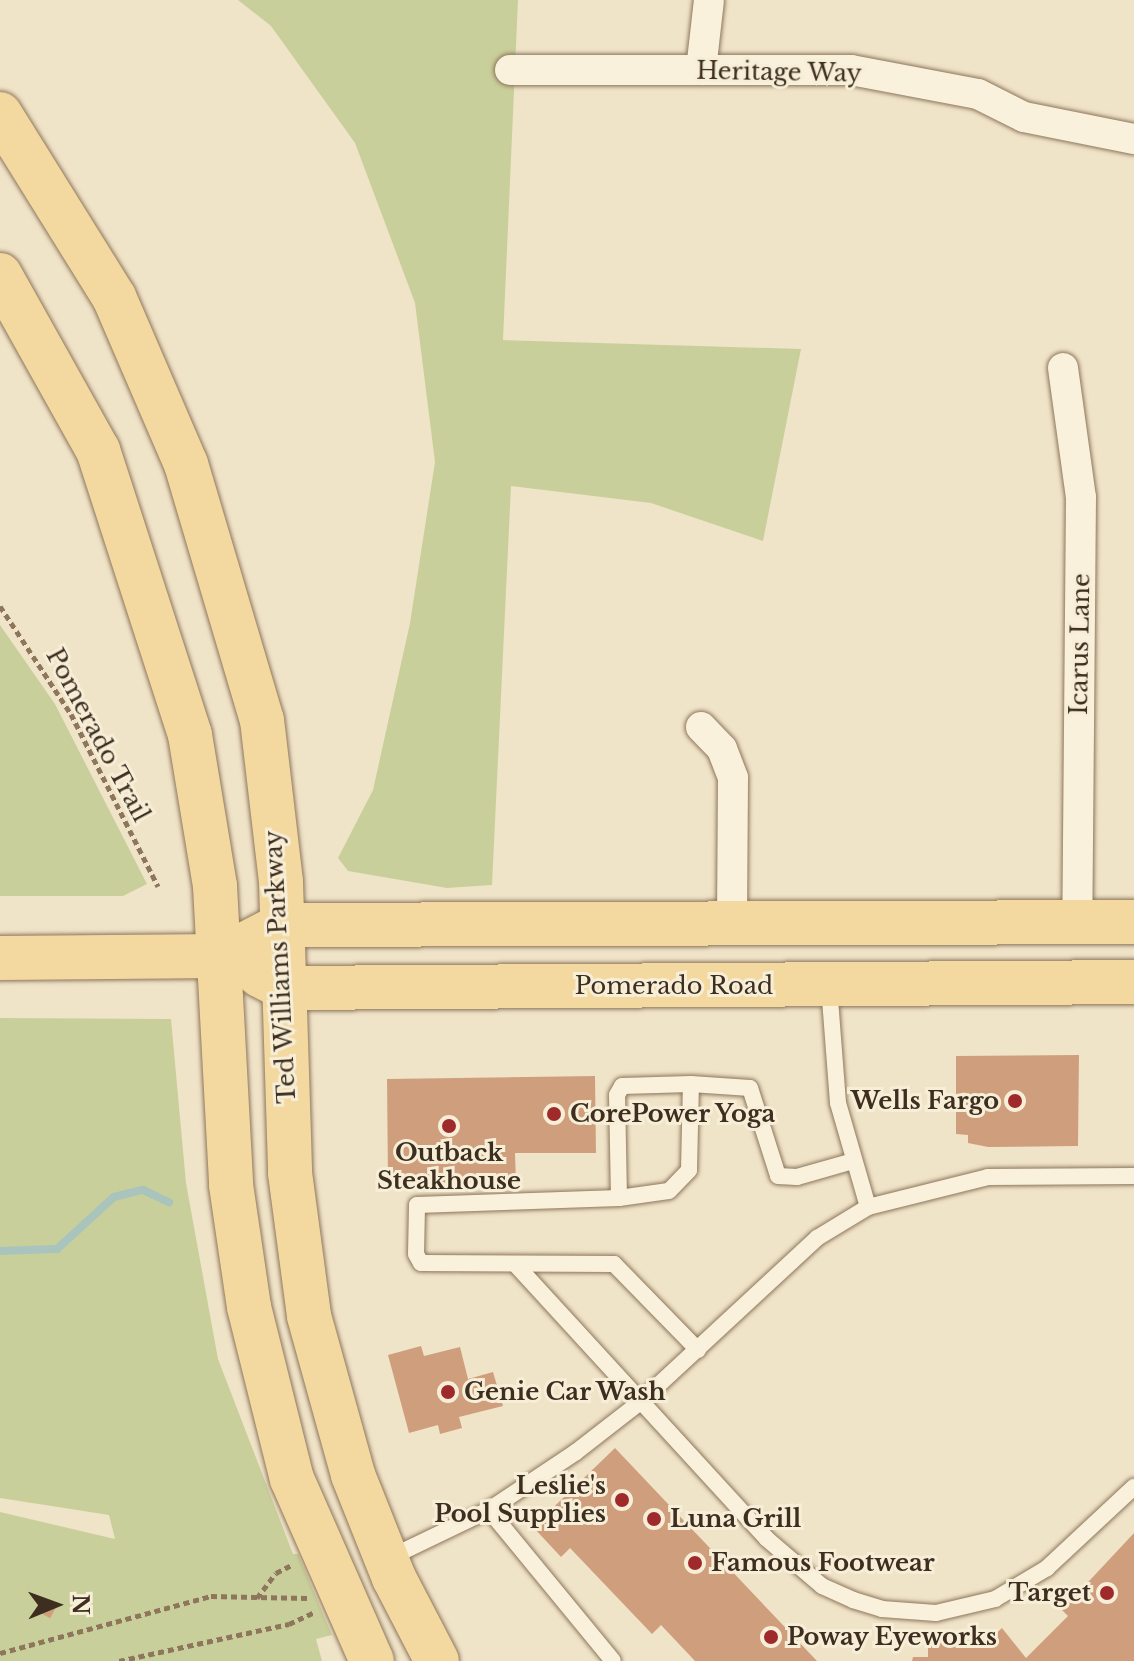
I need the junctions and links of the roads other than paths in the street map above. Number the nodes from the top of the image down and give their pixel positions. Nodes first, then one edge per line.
1 (709, 0) edge
2 (510, 70) dead end
3 (701, 70) junction
4 (0, 114) edge
5 (1134, 139) edge
6 (0, 275) edge
7 (1063, 368) dead end
8 (701, 727) dead end
9 (1077, 922) junction
10 (1134, 922) edge
11 (282, 925) junction
12 (732, 926) junction
13 (222, 956) junction
14 (0, 958) edge
15 (1134, 982) edge
16 (829, 986) junction
17 (285, 988) junction
18 (691, 1084) junction
19 (853, 1161) junction
20 (1134, 1176) edge
21 (619, 1198) junction
22 (868, 1207) junction
23 (517, 1266) junction
24 (698, 1350) junction
25 (639, 1403) junction
26 (1134, 1487) edge
27 (489, 1510) junction
28 (386, 1559) junction
29 (372, 1661) edge
30 (437, 1661) edge
31 (613, 1661) edge

1 - 3 street
2 - 3 street, Heritage Way
3 - 5 street, Heritage Way
4 - 11 main road, Ted Williams Parkway
6 - 13 main road
7 - 9 street, Icarus Lane
8 - 12 street
9 - 10 main road, Pomerado Road
9 - 12 main road, Pomerado Road
11 - 12 main road, Pomerado Road
11 - 13 main road, Pomerado Road
11 - 17 main road, Ted Williams Parkway
13 - 14 main road, Pomerado Road
13 - 17 main road, Pomerado Road
13 - 29 main road
15 - 16 main road, Pomerado Road
16 - 17 main road, Pomerado Road
16 - 19 lane
17 - 28 main road, Ted Williams Parkway
18 - 19 lane
18 - 21 lane
18 - 21 lane
19 - 22 lane
20 - 22 lane
21 - 23 lane
22 - 24 lane
23 - 24 lane
23 - 25 lane
24 - 25 lane
25 - 26 lane
25 - 27 lane
27 - 28 lane
27 - 31 lane
28 - 30 main road, Ted Williams Parkway

